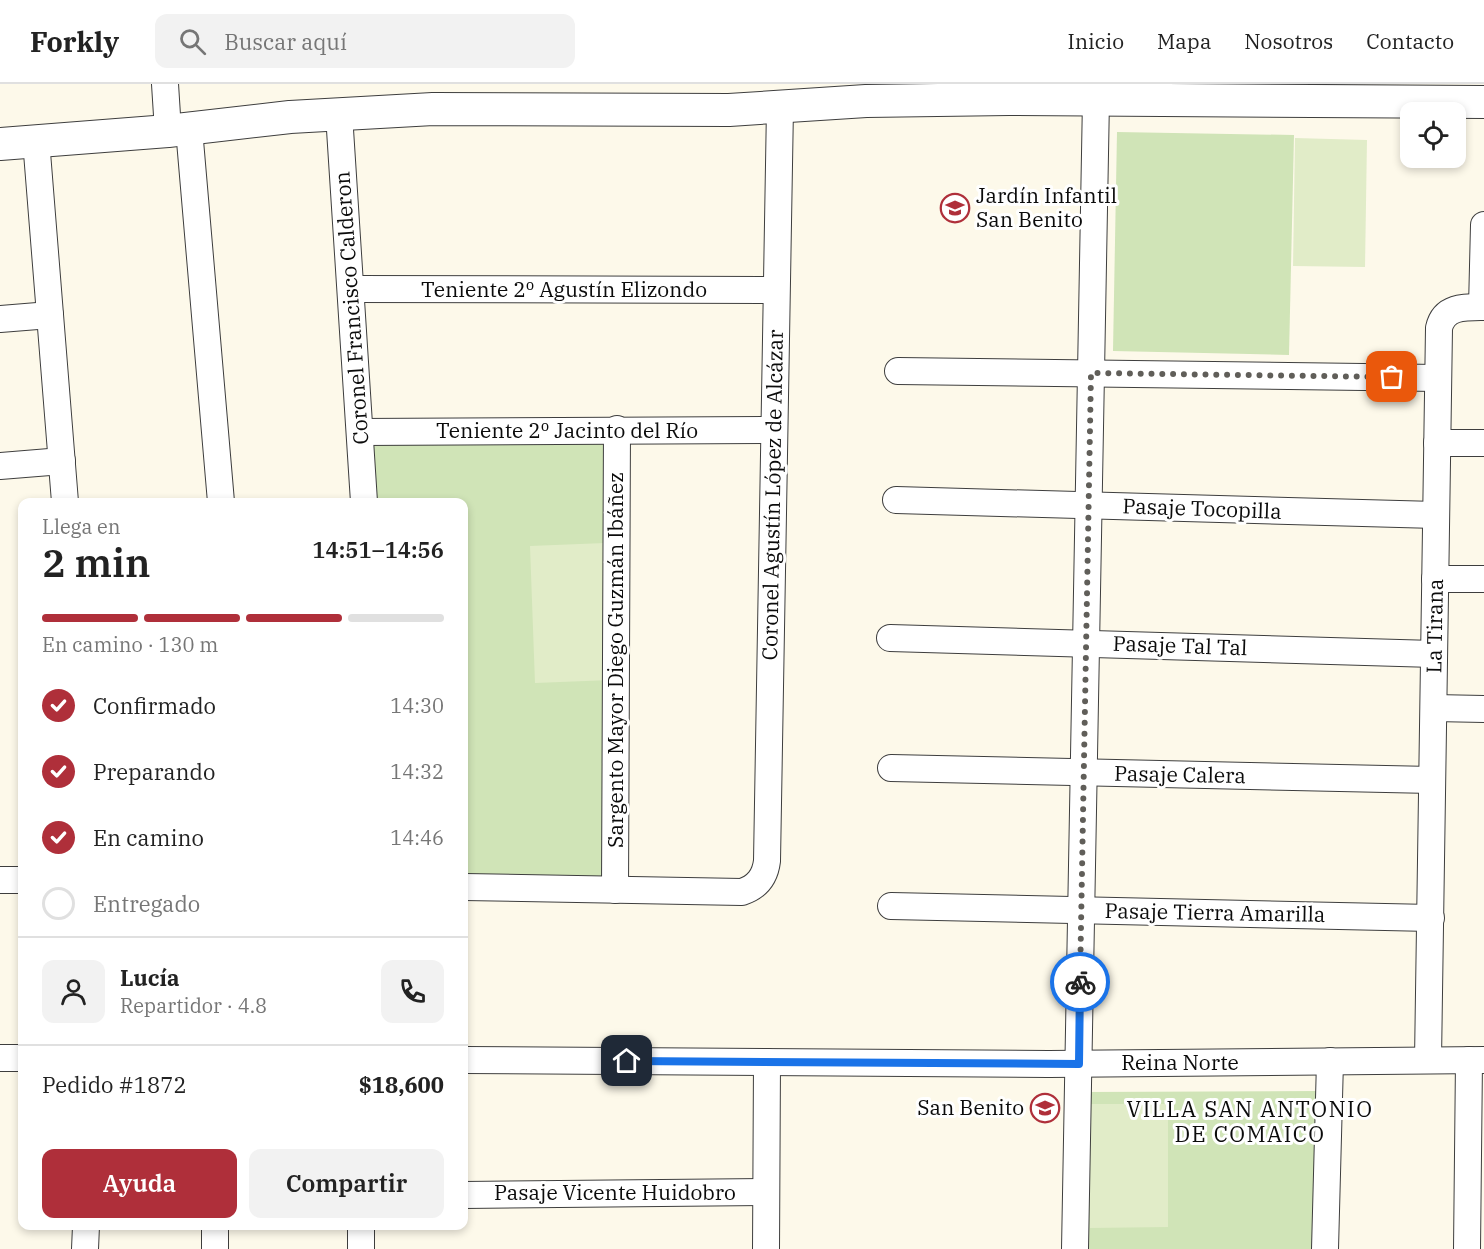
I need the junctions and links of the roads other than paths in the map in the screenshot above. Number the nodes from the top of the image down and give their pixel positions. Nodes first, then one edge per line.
1 (165, 84) edge
2 (1009, 91) edge
3 (1096, 99) junction
4 (1484, 102) edge
5 (780, 107) junction
6 (339, 114) junction
7 (179, 130) junction
8 (36, 140) junction
9 (0, 144) edge
10 (1484, 225) edge
11 (351, 289) junction
12 (776, 290) junction
13 (1483, 307) edge
14 (50, 315) junction
15 (0, 319) edge
16 (898, 371) dead end
17 (1091, 373) junction
18 (1438, 378) junction
19 (617, 429) junction
20 (774, 430) junction
21 (360, 432) junction
22 (1437, 443) junction
23 (1484, 443) edge
24 (62, 461) junction
25 (0, 466) edge
26 (65, 498) edge
27 (221, 498) edge
28 (364, 498) edge
29 (896, 500) dead end
30 (1088, 506) junction
31 (1436, 515) junction
32 (1435, 579) junction
33 (1484, 579) edge
34 (890, 638) dead end
35 (1086, 643) junction
36 (1434, 654) junction
37 (1434, 708) junction
38 (1484, 709) edge
39 (891, 768) dead end
40 (1084, 772) junction
41 (1432, 780) junction
42 (0, 880) edge
43 (18, 880) edge
44 (468, 887) edge
45 (615, 890) junction
46 (891, 906) dead end
47 (1081, 910) junction
48 (1431, 918) junction
49 (0, 1058) edge
50 (18, 1058) edge
51 (468, 1060) edge
52 (1428, 1060) junction
53 (1476, 1060) edge
54 (1330, 1061) junction
55 (767, 1062) junction
56 (1079, 1064) junction
57 (766, 1192) junction
58 (468, 1195) edge
59 (1476, 1202) edge
60 (86, 1230) edge
61 (215, 1230) edge
62 (361, 1230) edge
63 (85, 1249) edge
64 (215, 1249) edge
65 (361, 1249) edge
66 (766, 1249) edge
67 (1076, 1249) edge
68 (1325, 1249) edge
69 (1467, 1249) edge

1 - 7 street
2 - 3 street
2 - 5 street
3 - 4 street
3 - 17 street
5 - 6 street
5 - 12 street, Coronel Agustín López de Alcázar
6 - 7 street
6 - 11 street, Coronel Francisco Calderon
7 - 8 street
7 - 27 street
8 - 9 street
8 - 14 street
10 - 13 street, La Tirana
11 - 12 street, Teniente 2º Agustín Elizondo
11 - 21 street, Coronel Francisco Calderon
12 - 20 street, Coronel Agustín López de Alcázar
13 - 18 street, La Tirana
14 - 15 street
14 - 24 street
16 - 17 street
17 - 18 street
17 - 30 street
18 - 22 street, La Tirana
19 - 20 street, Teniente 2º Jacinto del Río
19 - 21 street, Teniente 2º Jacinto del Río
19 - 45 street, Sargento Mayor Diego Guzmán Ibáñez
20 - 45 street, Coronel Agustín López de Alcázar
21 - 28 street, Coronel Francisco Calderon
22 - 23 street
22 - 31 street, La Tirana
24 - 25 street
24 - 26 street
29 - 30 street, Pasaje Tocopilla
30 - 31 street, Pasaje Tocopilla
30 - 35 street
31 - 32 street, La Tirana
32 - 33 street
32 - 36 street, La Tirana
34 - 35 street, Pasaje Tal Tal
35 - 36 street, Pasaje Tal Tal
35 - 40 street
36 - 37 street, La Tirana
37 - 38 street
37 - 41 street, La Tirana
39 - 40 street, Pasaje Calera
40 - 41 street, Pasaje Calera
40 - 47 street
41 - 48 street, La Tirana
42 - 43 street
44 - 45 street
46 - 47 street, Pasaje Tierra Amarilla
47 - 48 street, Pasaje Tierra Amarilla
47 - 56 street
48 - 52 street, La Tirana
49 - 50 street
51 - 55 street, Reina Norte
52 - 53 street, Reina Norte
52 - 54 street, Reina Norte
53 - 59 street
54 - 56 street, Reina Norte
54 - 68 street
55 - 56 street, Reina Norte
55 - 57 street
56 - 67 street
57 - 58 street, Pasaje Vicente Huidobro
57 - 66 street
59 - 69 street
60 - 63 street
61 - 64 street
62 - 65 street

